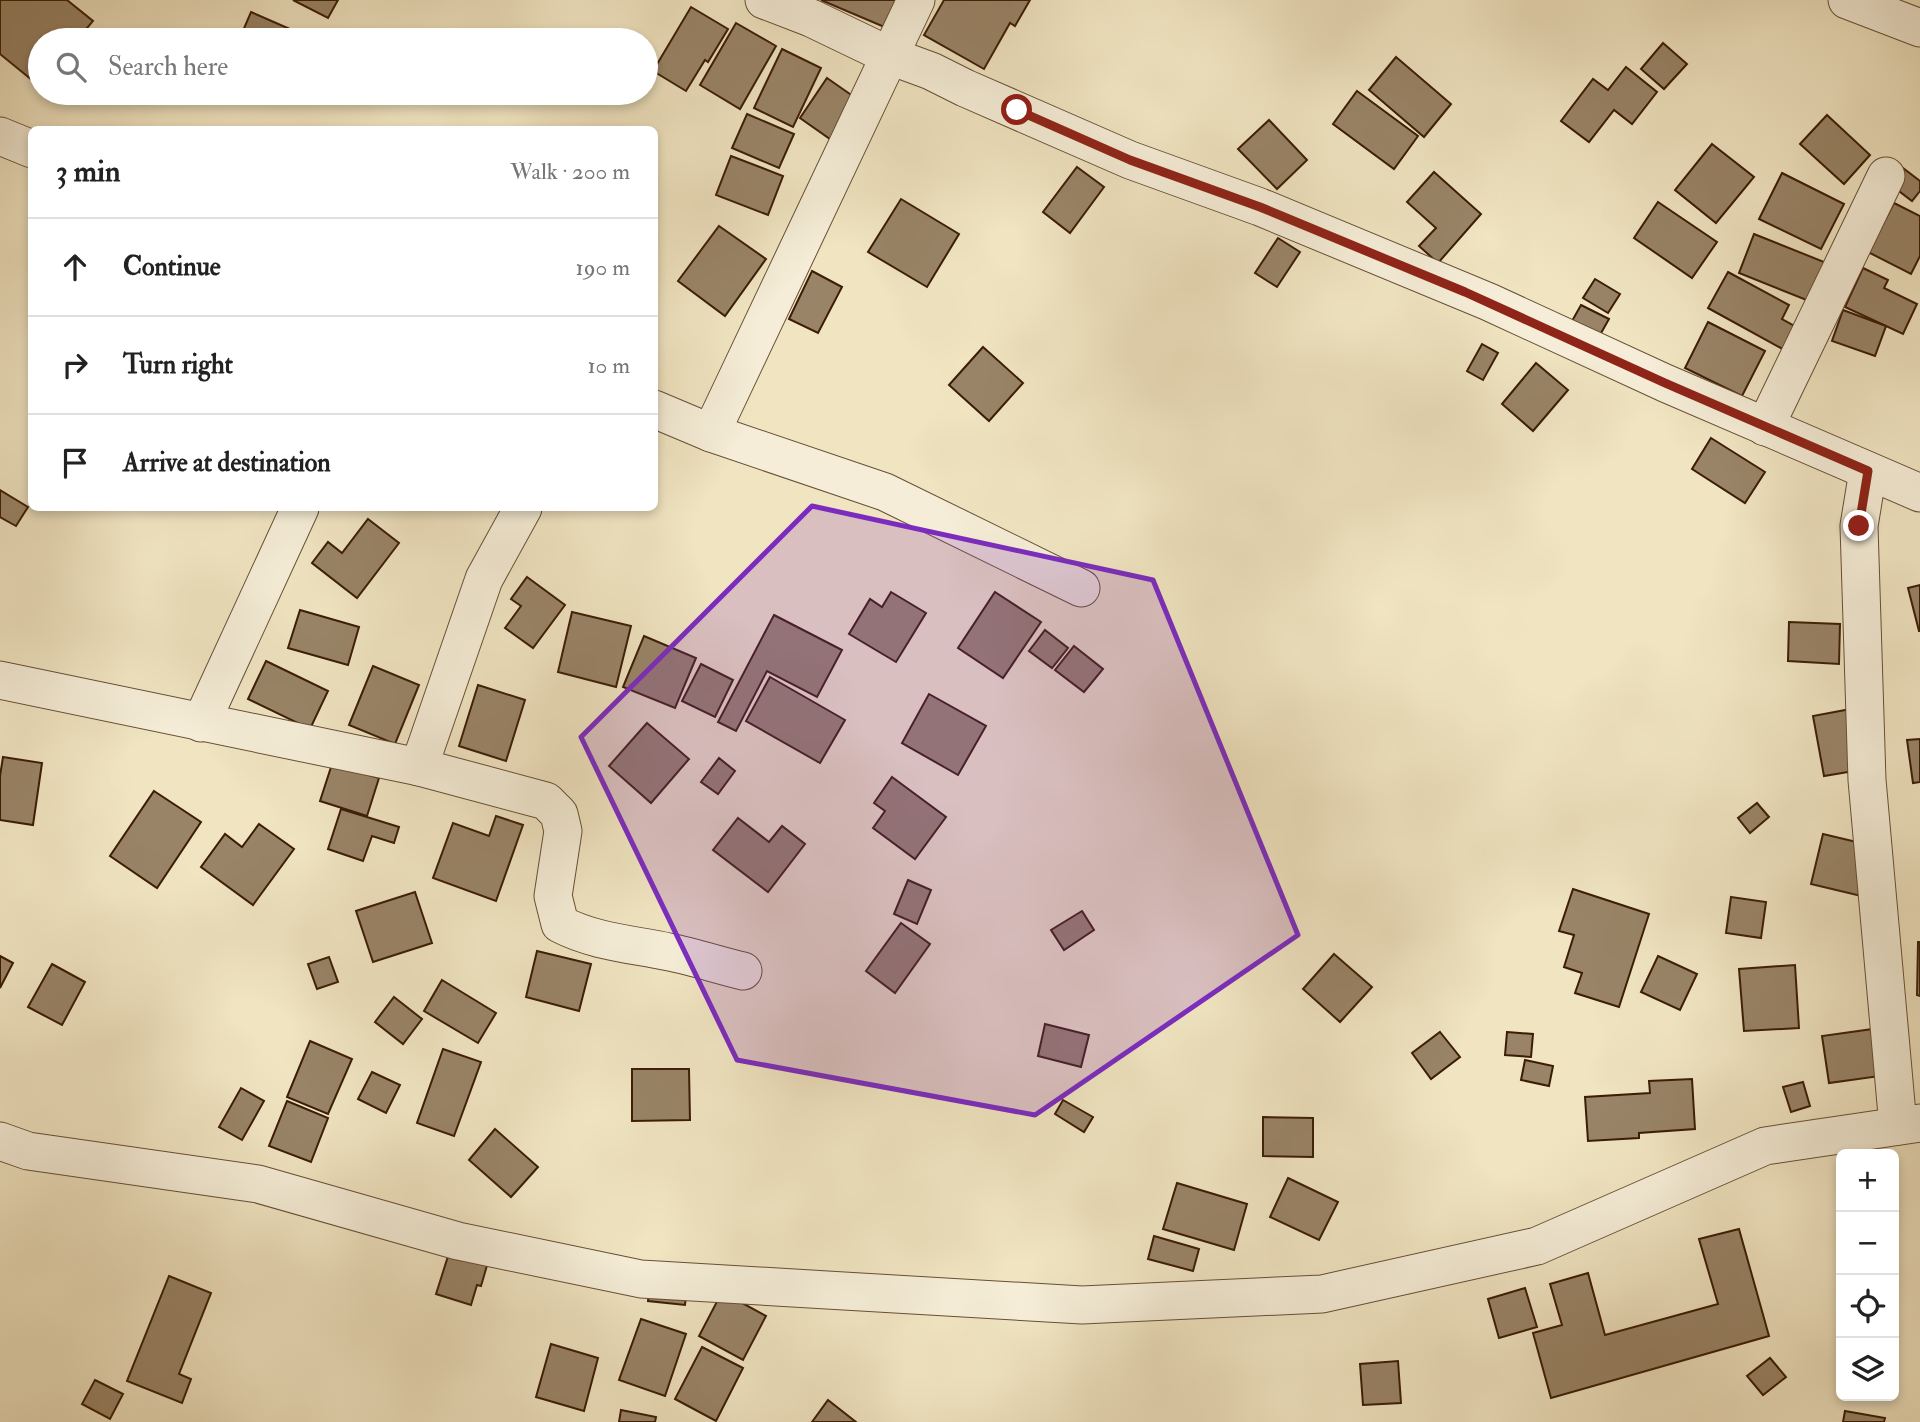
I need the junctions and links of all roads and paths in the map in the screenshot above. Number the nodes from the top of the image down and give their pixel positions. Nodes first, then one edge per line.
1 (764, 0) edge
2 (916, 0) edge
3 (1847, 0) edge
4 (1920, 29) edge
5 (890, 56) junction
6 (0, 136) edge
7 (28, 147) edge
8 (1886, 176) dead end
9 (658, 412) edge
10 (1765, 427) junction
11 (711, 433) junction
12 (1868, 471) junction
13 (1920, 493) edge
14 (299, 511) edge
15 (521, 511) edge
16 (1081, 588) dead end
17 (0, 680) edge
18 (201, 723) junction
19 (419, 767) junction
20 (743, 971) dead end
21 (1909, 1124) edge
22 (0, 1141) edge

1 - 5 street
2 - 5 street
3 - 4 street
5 - 10 street
5 - 11 street
6 - 7 street
8 - 10 street
9 - 11 street
10 - 12 street
11 - 16 street
12 - 13 street
12 - 21 street
14 - 18 street
15 - 19 street
17 - 18 street
18 - 19 street
19 - 20 street
21 - 22 street

